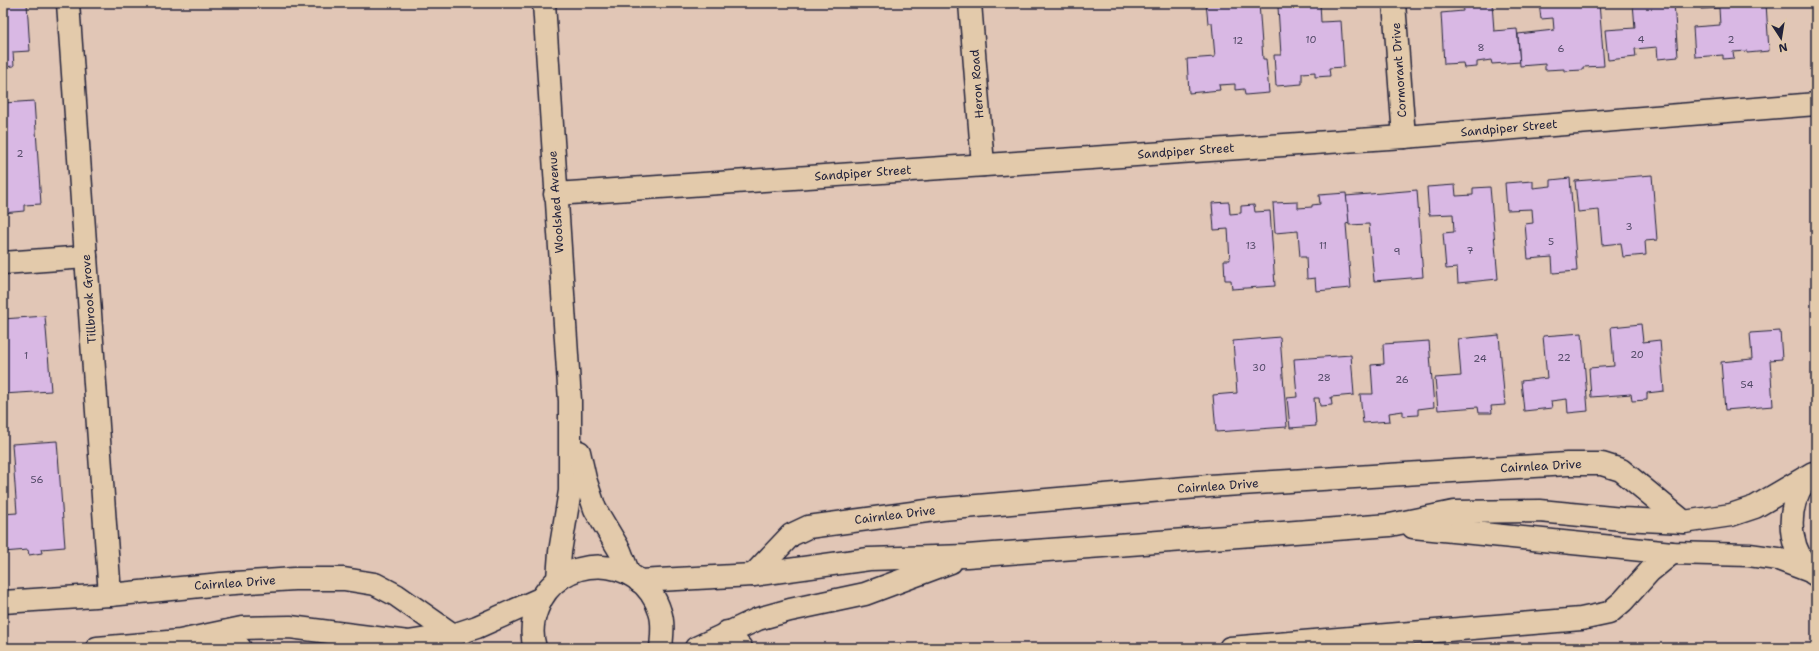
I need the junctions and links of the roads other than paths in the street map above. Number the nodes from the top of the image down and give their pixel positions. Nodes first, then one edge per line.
1 (68, 3) edge
2 (544, 3) edge
3 (970, 3) edge
4 (1394, 3) edge
5 (1816, 104) edge
6 (1404, 137) junction
7 (983, 165) junction
8 (555, 194) junction
9 (86, 258) junction
10 (3, 263) edge
11 (570, 401) junction
12 (1814, 472) edge
13 (1684, 522) junction
14 (1390, 525) junction
15 (1672, 553) junction
16 (967, 556) junction
17 (1813, 574) edge
18 (753, 575) junction
19 (634, 577) junction
20 (558, 579) junction
21 (110, 595) junction
22 (540, 599) junction
23 (3, 602) edge
24 (727, 632) junction
25 (453, 635) junction
26 (180, 641) junction
27 (96, 648) edge
28 (240, 648) edge
29 (535, 648) edge
30 (661, 648) edge
31 (696, 648) edge
32 (741, 648) edge
33 (1230, 648) edge

1 - 9 street, Tillbrook Grove
2 - 8 street, Woolshed Avenue
3 - 7 street, Heron Road
4 - 6 street, Cormorant Drive
5 - 6 street, Sandpiper Street
6 - 7 street, Sandpiper Street
7 - 8 street, Sandpiper Street
8 - 11 street, Woolshed Avenue
9 - 10 street
9 - 21 street, Tillbrook Grove
11 - 19 street, Woolshed Avenue
11 - 20 street, Woolshed Avenue
12 - 13 street
12 - 17 street
13 - 14 street
13 - 18 street, Cairnlea Drive
14 - 15 street
14 - 16 street
15 - 17 street
15 - 33 street
16 - 18 street
16 - 24 street
18 - 19 street
19 - 20 street
19 - 30 street
20 - 22 street
21 - 23 street, Cairnlea Drive
21 - 25 street, Cairnlea Drive
22 - 25 street
22 - 29 street
24 - 31 street
24 - 32 street
25 - 26 street
26 - 27 street
26 - 28 street

